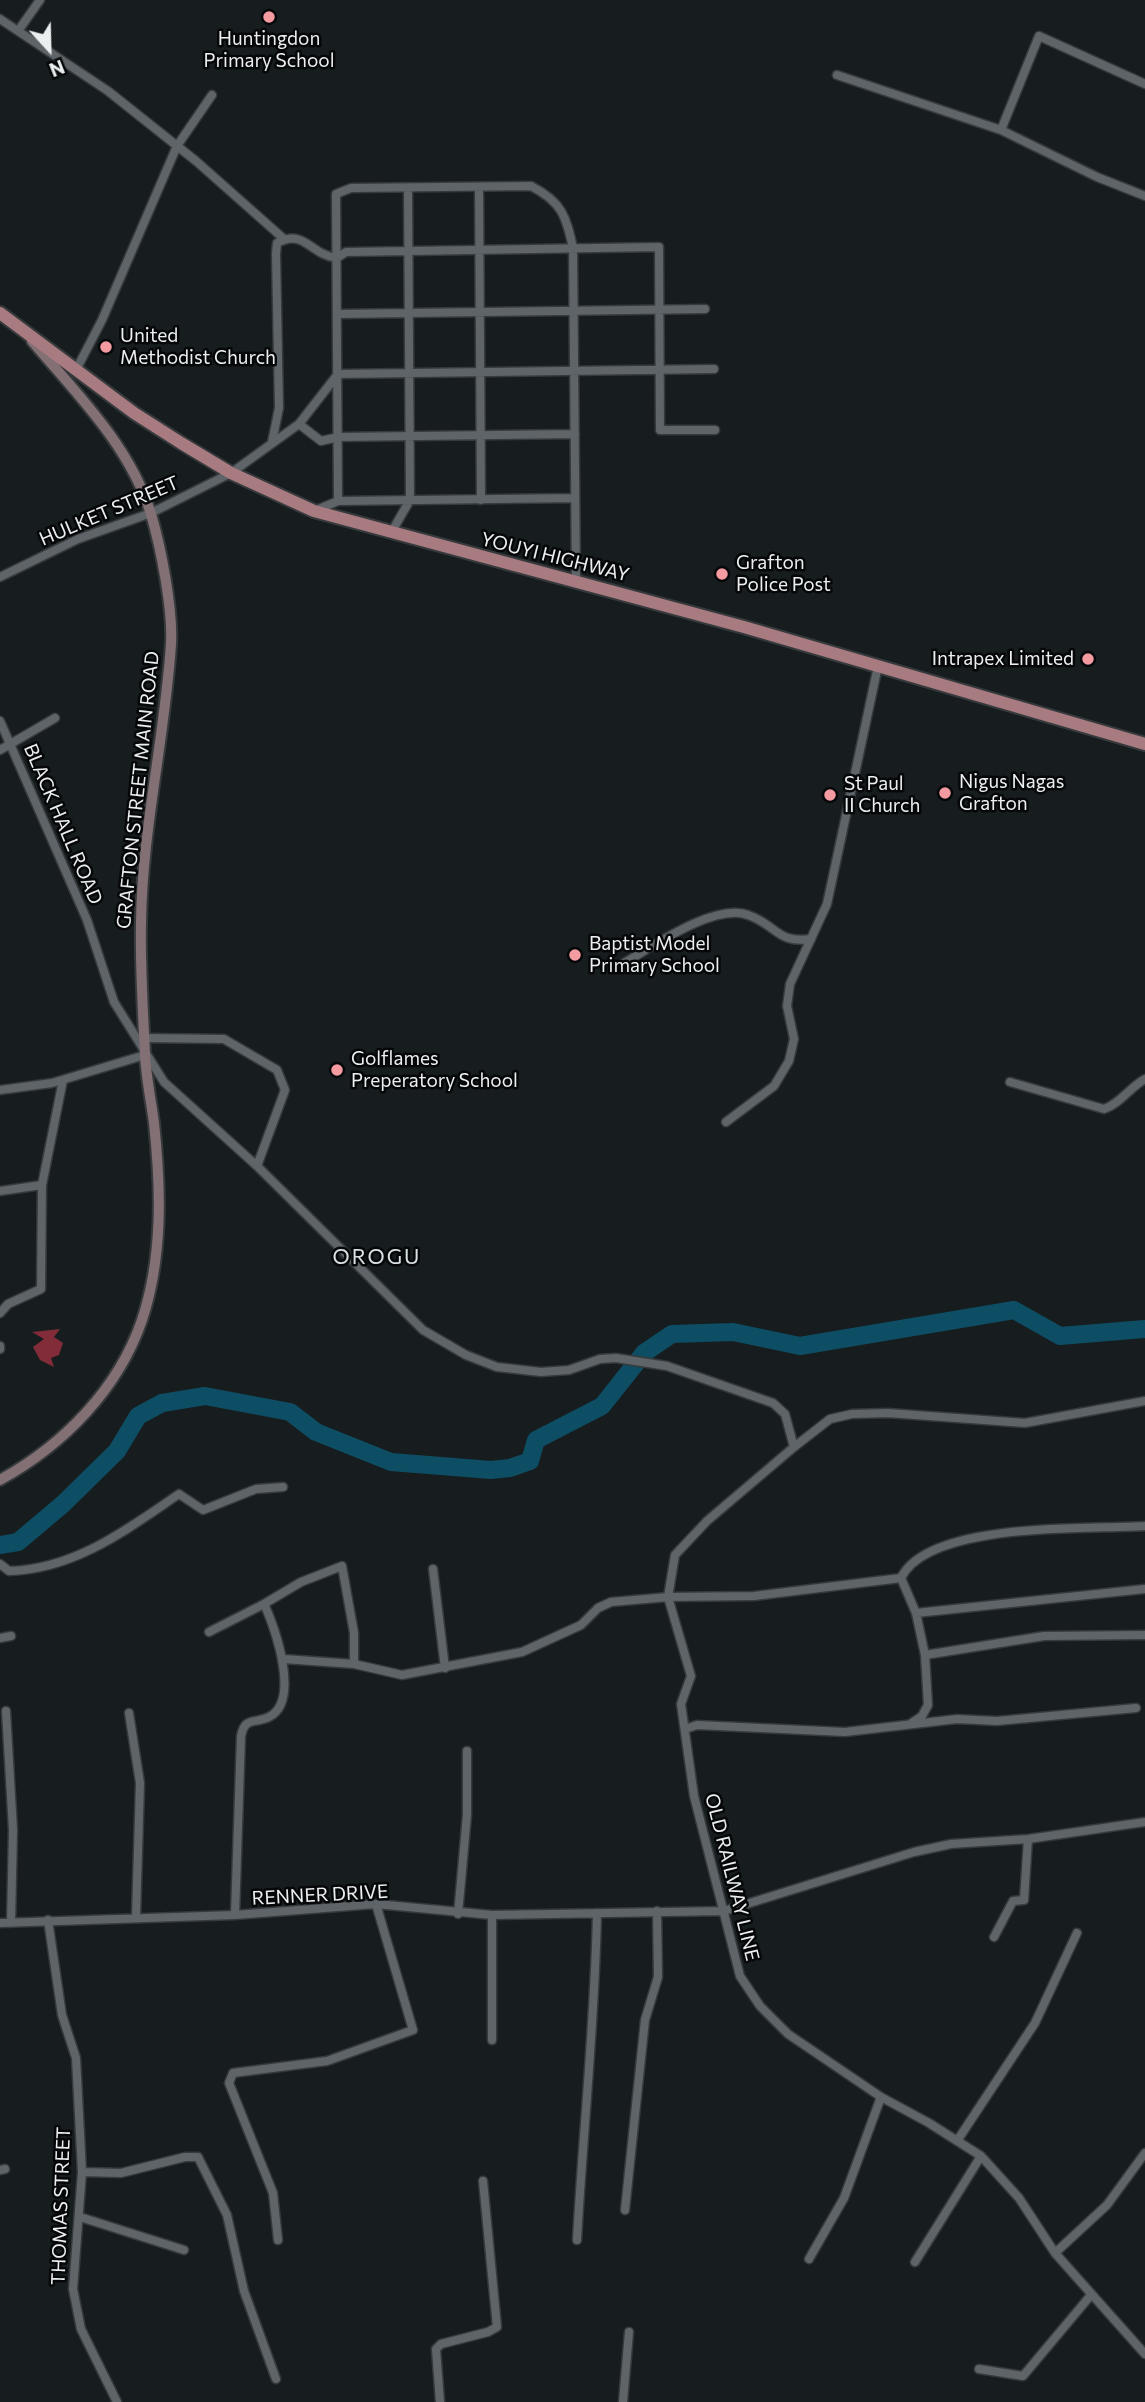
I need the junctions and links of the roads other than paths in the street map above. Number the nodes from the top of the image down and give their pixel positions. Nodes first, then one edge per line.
1 (40, 0) edge
2 (0, 19) edge
3 (18, 31) junction
4 (837, 75) dead end
5 (1145, 84) edge
6 (212, 95) dead end
7 (1001, 130) junction
8 (177, 146) junction
9 (479, 187) junction
10 (408, 189) junction
11 (1145, 196) edge
12 (284, 239) junction
13 (573, 248) junction
14 (479, 249) junction
15 (408, 250) junction
16 (337, 258) junction
17 (705, 309) dead end
18 (659, 310) junction
19 (574, 311) junction
20 (480, 312) junction
21 (0, 313) edge
22 (337, 313) junction
23 (408, 313) junction
24 (28, 336) junction
25 (714, 369) dead end
26 (76, 370) junction
27 (660, 370) junction
28 (574, 371) junction
29 (480, 372) junction
30 (409, 373) junction
31 (338, 374) junction
32 (299, 424) junction
33 (715, 430) dead end
34 (575, 434) junction
35 (481, 435) junction
36 (410, 436) junction
37 (338, 437) junction
38 (272, 442) junction
39 (230, 472) junction
40 (575, 498) junction
41 (410, 500) junction
42 (481, 500) junction
43 (338, 501) junction
44 (314, 511) junction
45 (151, 513) junction
46 (391, 533) junction
47 (0, 577) edge
48 (576, 582) junction
49 (878, 666) junction
50 (55, 718) dead end
51 (0, 721) edge
52 (11, 743) junction
53 (1145, 744) edge
54 (0, 750) edge
55 (811, 939) junction
56 (619, 966) dead end
57 (145, 1038) junction
58 (145, 1055) junction
59 (1145, 1079) edge
60 (63, 1080) junction
61 (1010, 1082) dead end
62 (0, 1090) edge
63 (726, 1122) dead end
64 (257, 1166) junction
65 (42, 1185) junction
66 (0, 1191) edge
67 (0, 1313) edge
68 (1145, 1401) edge
69 (794, 1447) junction
70 (0, 1480) edge
71 (283, 1488) dead end
72 (1145, 1525) edge
73 (0, 1564) edge
74 (433, 1569) dead end
75 (901, 1578) junction
76 (1145, 1589) edge
77 (668, 1597) junction
78 (264, 1604) junction
79 (916, 1613) junction
80 (209, 1632) dead end
81 (1145, 1635) edge
82 (11, 1636) dead end
83 (0, 1638) edge
84 (925, 1655) junction
85 (284, 1659) junction
86 (354, 1664) junction
87 (445, 1668) junction
88 (1136, 1708) dead end
89 (6, 1711) dead end
90 (129, 1713) dead end
91 (908, 1725) junction
92 (685, 1729) junction
93 (467, 1751) dead end
94 (1145, 1822) edge
95 (1028, 1839) junction
96 (376, 1904) junction
97 (724, 1910) junction
98 (657, 1911) junction
99 (597, 1913) junction
100 (458, 1914) junction
101 (235, 1915) junction
102 (492, 1915) junction
103 (136, 1917) junction
104 (48, 1920) junction
105 (0, 1923) edge
106 (10, 1923) junction
107 (1077, 1933) dead end
108 (994, 1937) dead end
109 (492, 2040) dead end
110 (881, 2097) junction
111 (957, 2141) junction
112 (1145, 2153) edge
113 (981, 2156) junction
114 (82, 2172) junction
115 (483, 2181) dead end
116 (625, 2210) dead end
117 (80, 2217) junction
118 (278, 2240) dead end
119 (577, 2240) dead end
120 (184, 2250) dead end
121 (1055, 2253) junction
122 (809, 2259) dead end
123 (915, 2262) dead end
124 (1091, 2295) junction
125 (629, 2332) dead end
126 (1145, 2354) edge
127 (979, 2369) dead end
128 (276, 2379) dead end
129 (117, 2402) edge
130 (440, 2402) edge
131 (623, 2402) edge

1 - 3 street
2 - 3 street
3 - 8 street
4 - 7 street
5 - 7 street
6 - 8 street
7 - 11 street
8 - 12 street
8 - 26 street
9 - 10 street
9 - 13 street
9 - 14 street
10 - 15 street
10 - 16 street
12 - 16 street
12 - 38 street
13 - 14 street
13 - 18 street
13 - 19 street
14 - 15 street
14 - 20 street
15 - 16 street
15 - 23 street
16 - 22 street
17 - 18 street
18 - 19 street
18 - 27 street
19 - 20 street
19 - 28 street
20 - 23 street
20 - 29 street
21 - 24 main road, YOUYI HIGHWAY
22 - 23 street
22 - 31 street
23 - 30 street
24 - 26 main road, YOUYI HIGHWAY
24 - 45 street, GRAFTON STREET MAIN ROAD
25 - 27 street
26 - 39 main road, YOUYI HIGHWAY
27 - 28 street
27 - 33 street
28 - 29 street
28 - 34 street
29 - 30 street
29 - 35 street
30 - 31 street
30 - 36 street
31 - 32 street, HULKET STREET
31 - 37 street
32 - 37 street
32 - 38 street, HULKET STREET
34 - 35 street
34 - 40 street
35 - 36 street
35 - 42 street
36 - 37 street
36 - 41 street
37 - 43 street
38 - 39 street, HULKET STREET
39 - 44 main road, YOUYI HIGHWAY
39 - 45 street, HULKET STREET
40 - 42 street
40 - 48 street
41 - 42 street
41 - 43 street
41 - 46 street
43 - 44 street
44 - 46 main road, YOUYI HIGHWAY
45 - 47 street, HULKET STREET
45 - 57 street, GRAFTON STREET MAIN ROAD
46 - 48 main road, YOUYI HIGHWAY
48 - 49 main road, YOUYI HIGHWAY
49 - 53 main road, YOUYI HIGHWAY
49 - 55 street
50 - 52 street
51 - 52 street, BLACK HALL ROAD
52 - 54 street
52 - 58 street, BLACK HALL ROAD
55 - 56 street
55 - 63 street
57 - 58 street, GRAFTON STREET MAIN ROAD
57 - 64 street
58 - 60 street
58 - 64 street, BLACK HALL ROAD
58 - 70 street, GRAFTON STREET MAIN ROAD
59 - 61 street
60 - 62 street
60 - 65 street
64 - 69 street, BLACK HALL ROAD
65 - 66 street
65 - 67 street
68 - 69 street, OLD RAILWAY LINE
69 - 77 street, OLD RAILWAY LINE
71 - 73 street
72 - 75 street
74 - 87 street
75 - 77 street
75 - 79 street
76 - 79 street
77 - 87 street
77 - 92 street, OLD RAILWAY LINE
78 - 80 street
78 - 85 street
78 - 86 street
79 - 84 street
81 - 84 street
82 - 83 street
84 - 91 street
85 - 86 street
85 - 101 street
86 - 87 street
88 - 91 street
89 - 106 street
90 - 103 street
91 - 92 street
92 - 97 street, OLD RAILWAY LINE
93 - 100 street
94 - 95 street, RENNER DRIVE
95 - 97 street, RENNER DRIVE
95 - 108 street
96 - 100 street, RENNER DRIVE
96 - 101 street, RENNER DRIVE
96 - 118 street
97 - 98 street, RENNER DRIVE
97 - 110 street, OLD RAILWAY LINE
98 - 99 street, RENNER DRIVE
98 - 116 street
99 - 102 street, RENNER DRIVE
99 - 119 street
100 - 102 street, RENNER DRIVE
101 - 103 street, RENNER DRIVE
102 - 109 street
103 - 104 street, RENNER DRIVE
104 - 106 street, RENNER DRIVE
104 - 114 street, THOMAS STREET
105 - 106 street, RENNER DRIVE
107 - 111 street
110 - 111 street, OLD RAILWAY LINE
110 - 122 street
111 - 113 street, OLD RAILWAY LINE
112 - 121 street
113 - 121 street, OLD RAILWAY LINE
113 - 123 street
114 - 117 street, THOMAS STREET
114 - 128 street
115 - 130 street
117 - 120 street
117 - 129 street, THOMAS STREET
121 - 124 street, OLD RAILWAY LINE
124 - 126 street, OLD RAILWAY LINE
124 - 127 street
125 - 131 street

